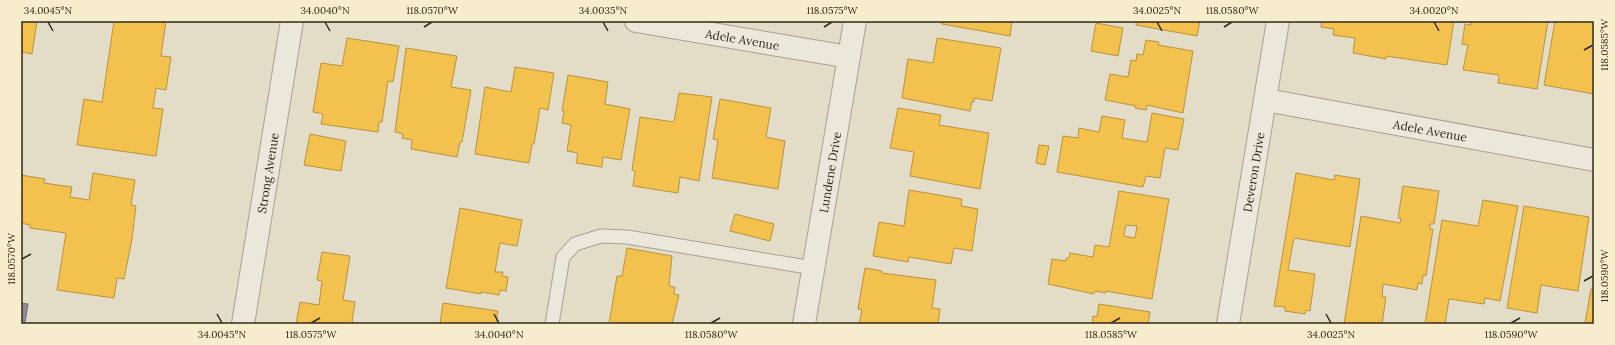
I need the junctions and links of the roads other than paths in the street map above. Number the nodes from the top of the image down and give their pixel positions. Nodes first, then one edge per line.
1 (292, 21) edge
2 (636, 21) edge
3 (855, 21) edge
4 (1278, 21) edge
5 (849, 57) junction
6 (1266, 100) junction
7 (1594, 160) edge
8 (813, 268) junction
9 (243, 324) edge
10 (552, 324) edge
11 (804, 324) edge
12 (1228, 324) edge

1 - 9 street, Strong Avenue
2 - 5 street, Adele Avenue
3 - 5 street, Lundene Drive
4 - 6 street, Deveron Drive
5 - 8 street, Lundene Drive
6 - 7 street, Adele Avenue
6 - 12 street, Deveron Drive
8 - 10 lane
8 - 11 street, Lundene Drive

